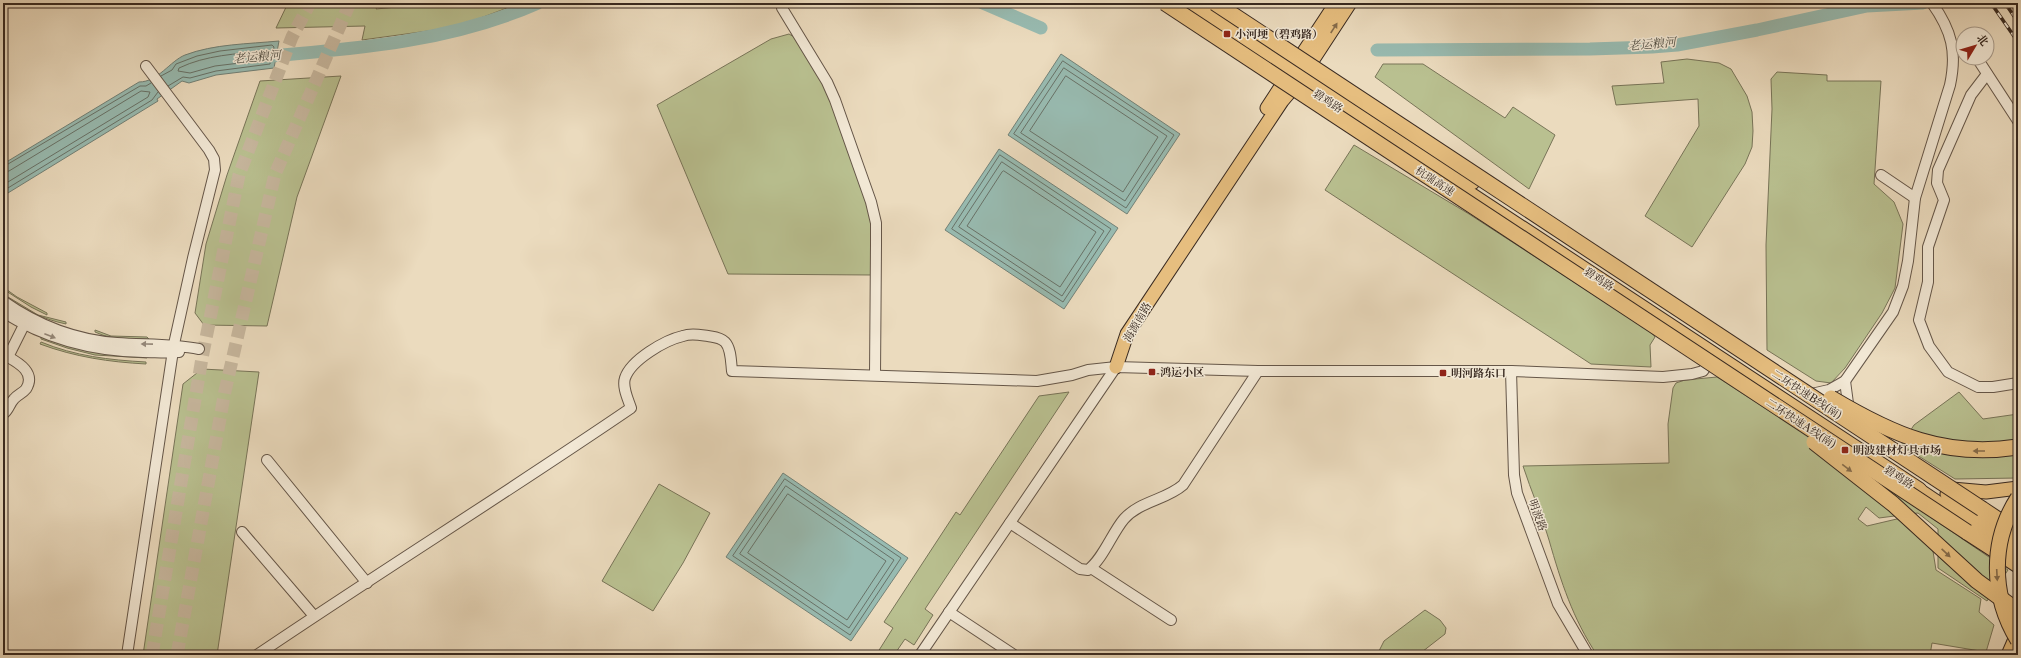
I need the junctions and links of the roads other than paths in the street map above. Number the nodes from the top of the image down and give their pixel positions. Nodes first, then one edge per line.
1 (1165, 3) edge
2 (1179, 3) edge
3 (1201, 3) edge
4 (1214, 3) edge
5 (1336, 3) edge
6 (1350, 3) edge
7 (1934, 7) edge
8 (782, 8) dead end
9 (1955, 45) edge
10 (1955, 62) edge
11 (146, 66) dead end
12 (1982, 66) edge
13 (1297, 74) junction
14 (1987, 74) junction
15 (2018, 121) edge
16 (1881, 175) dead end
17 (1915, 198) junction
18 (1597, 255) junction
19 (3, 301) edge
20 (3, 312) edge
21 (26, 321) junction
22 (174, 348) junction
23 (5, 356) edge
24 (1710, 357) junction
25 (1116, 367) junction
26 (1258, 371) junction
27 (1511, 371) junction
28 (874, 375) junction
29 (1845, 381) junction
30 (2018, 383) edge
31 (1802, 396) junction
32 (3, 414) edge
33 (1854, 430) junction
34 (2018, 447) edge
35 (267, 460) dead end
36 (1923, 484) junction
37 (2018, 488) edge
38 (2018, 498) edge
39 (1010, 523) junction
40 (242, 532) dead end
41 (2018, 533) edge
42 (2018, 542) edge
43 (2018, 556) edge
44 (2018, 565) edge
45 (1091, 568) junction
46 (367, 583) junction
47 (2018, 611) edge
48 (949, 612) junction
49 (314, 616) junction
50 (1171, 620) dead end
51 (2018, 632) edge
52 (2018, 640) edge
53 (127, 655) edge
54 (257, 655) edge
55 (920, 655) edge
56 (1014, 655) edge
57 (1588, 655) edge
58 (2008, 655) edge

1 - 24 highway, 杭瑞高速, bridge
2 - 13 highway, 碧鸡路
3 - 13 highway, 碧鸡路
4 - 18 highway, bridge
5 - 13 main road, 海源南路
13 -> 6 main road, 海源南路
7 - 9 street
8 - 28 street
10 - 17 street
11 - 22 street
12 - 14 street
13 - 24 highway, 碧鸡路
13 - 25 main road, 海源南路
13 - 31 highway, 碧鸡路
14 - 15 street
14 - 30 street
16 - 17 street
17 - 29 street
34 -> 18 highway, bridge
18 - 41 highway, 二环快速B线(南), bridge
19 - 21 street
20 - 21 street
21 - 22 street
21 - 23 street
22 - 53 street
23 - 32 street
24 - 27 street
24 - 36 highway, 碧鸡路
24 - 44 highway, 二环快速A线(南), bridge
24 -> 47 highway, bridge
25 - 26 street
25 - 28 street
25 - 39 street
26 - 27 street
26 - 45 street
27 - 57 street, 明波路
28 - 46 street
29 - 31 street
29 - 33 street
31 - 33 highway, 碧鸡路
33 - 36 highway, 碧鸡路
35 - 46 street
36 - 37 main road
36 - 42 main road, 碧鸡路
36 - 43 main road, 碧鸡路
38 -> 52 highway, bridge
39 - 45 street
39 - 48 street
40 - 49 street
45 - 50 street
46 - 49 street
48 - 55 street
48 - 56 street
49 - 54 street
51 - 58 main road

